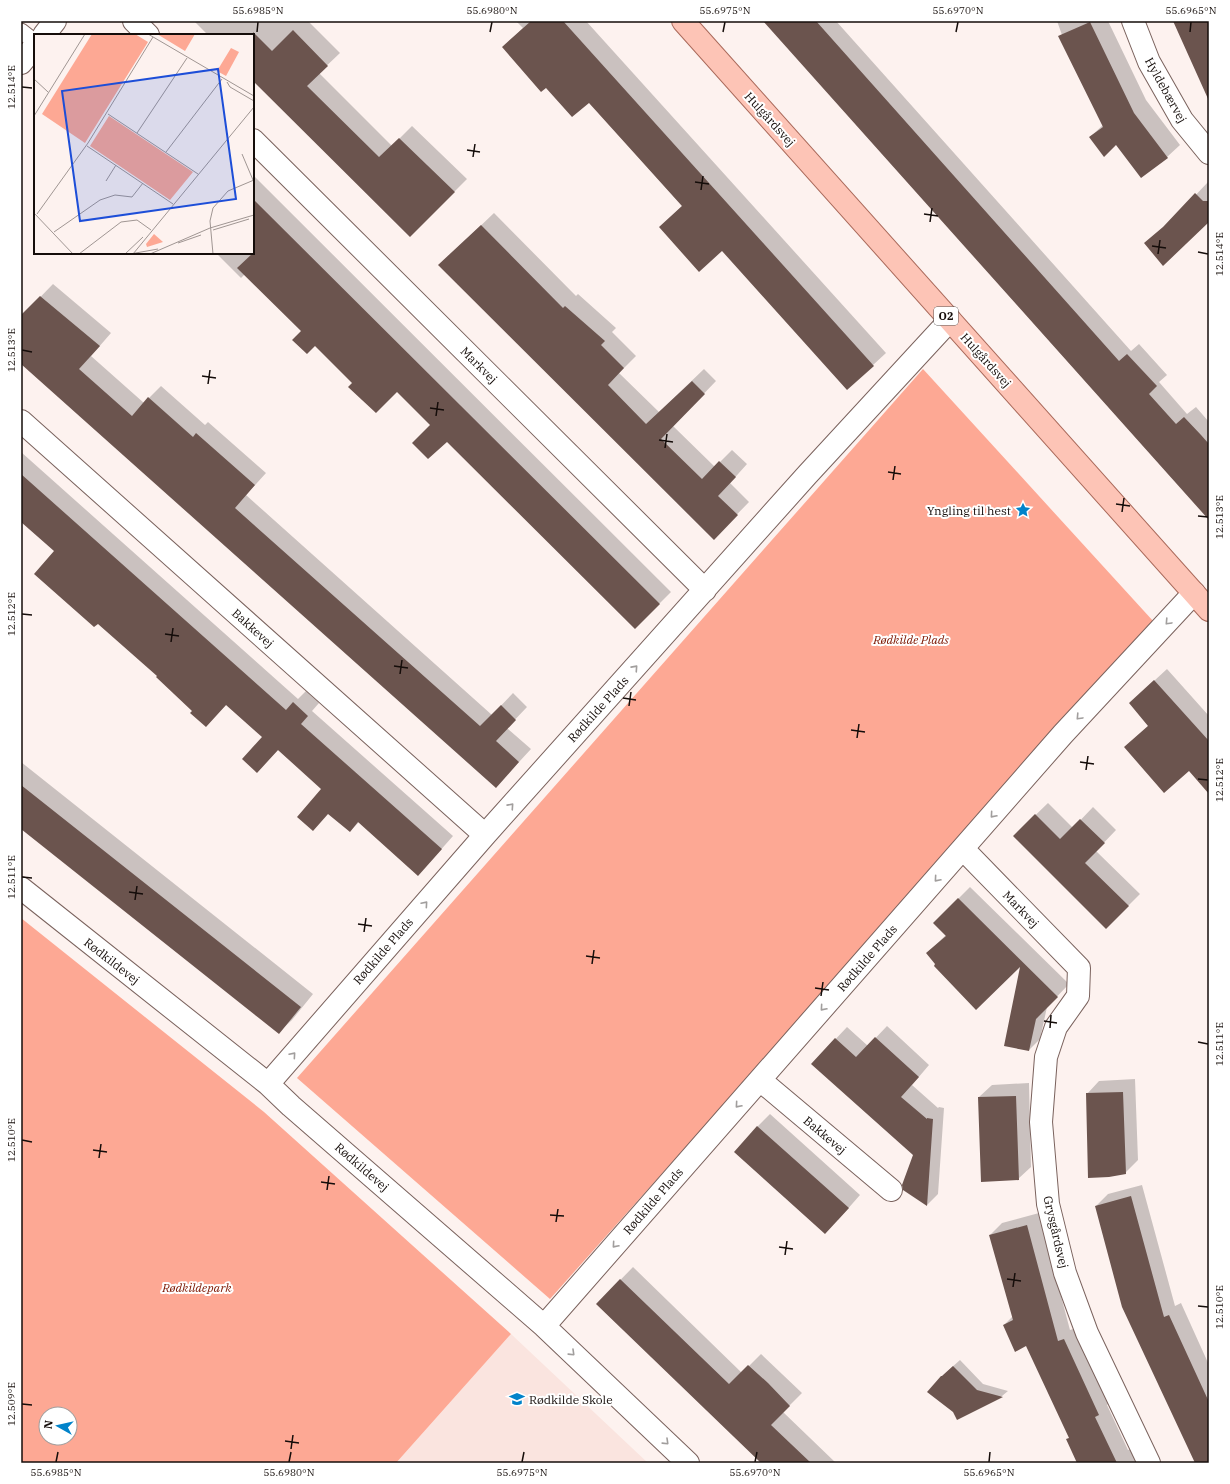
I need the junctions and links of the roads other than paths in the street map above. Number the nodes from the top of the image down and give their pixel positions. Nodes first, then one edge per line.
1 (55, 21) edge
2 (134, 21) edge
3 (683, 21) edge
4 (1133, 21) edge
5 (21, 31) edge
6 (45, 34) edge
7 (147, 34) edge
8 (34, 41) edge
9 (34, 47) edge
10 (21, 63) edge
11 (254, 141) edge
12 (1209, 153) edge
13 (950, 320) junction
14 (21, 421) edge
15 (705, 590) junction
16 (1194, 593) junction
17 (1209, 610) edge
18 (485, 835) junction
19 (963, 849) junction
20 (21, 888) edge
21 (1079, 968) joint
22 (760, 1080) junction
23 (268, 1084) junction
24 (891, 1190) dead end
25 (544, 1326) junction
26 (688, 1463) edge
27 (1149, 1463) edge

1 - 6 street
2 - 7 street
3 - 13 main road, Hulgårdsvej / O2
4 - 12 street, Hyldebærvej
5 - 8 lane
9 - 10 street
11 - 15 street, Markvej
13 - 15 street, Rødkilde Plads
13 - 16 main road, Hulgårdsvej / O2
14 - 18 street, Bakkevej
18 -> 15 street, Rødkilde Plads
16 - 17 main road, Hulgårdsvej / O2
16 -> 19 street, Rødkilde Plads
23 -> 18 street, Rødkilde Plads
19 - 21 street, Markvej
19 -> 22 street, Rødkilde Plads
20 - 23 street, Rødkildevej
21 - 27 street, Grysgårdsvej
22 - 24 street, Bakkevej
22 -> 25 street, Rødkilde Plads
23 - 25 street, Rødkildevej
25 -> 26 street, Rødkildevej

